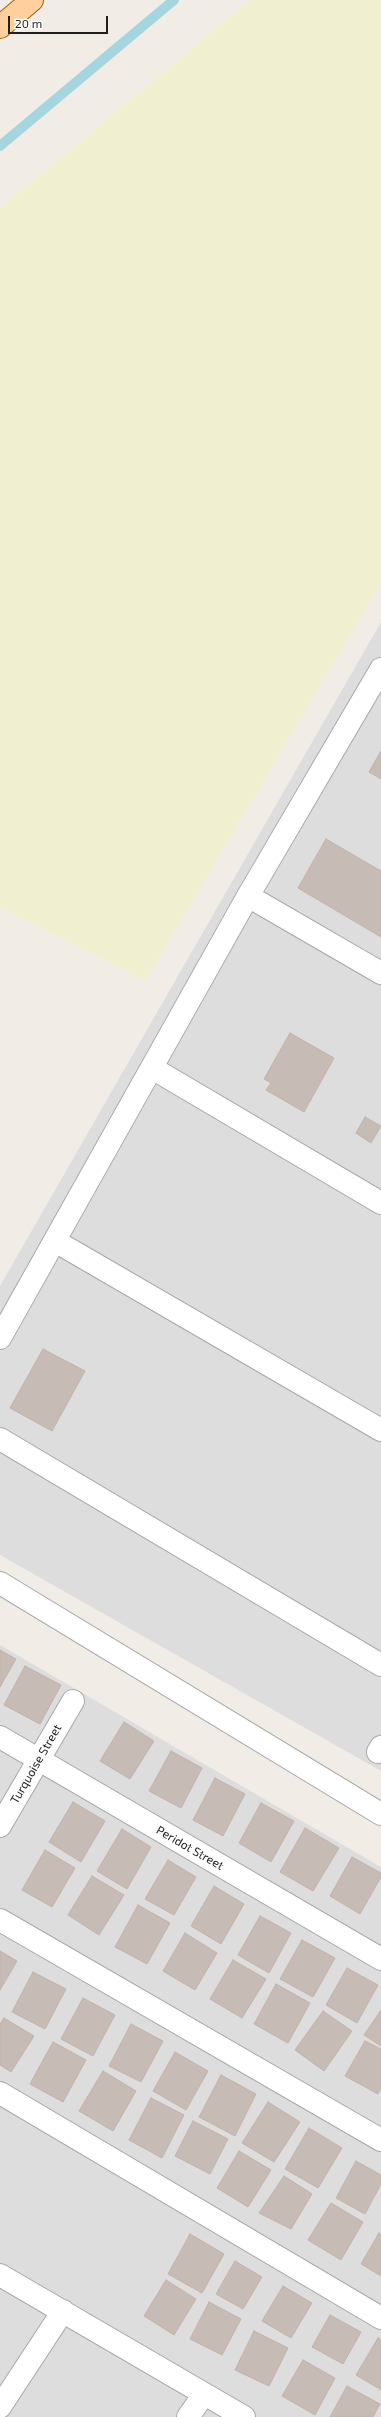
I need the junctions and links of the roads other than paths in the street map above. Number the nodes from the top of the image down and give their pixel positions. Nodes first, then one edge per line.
1 (32, 0) edge
2 (0, 27) edge
3 (381, 669) edge
4 (375, 691) edge
5 (248, 896) junction
6 (381, 973) edge
7 (152, 1068) junction
8 (381, 1203) edge
9 (54, 1241) junction
10 (0, 1338) edge
11 (381, 1430) edge
12 (0, 1439) edge
13 (0, 1583) edge
14 (381, 1665) edge
15 (73, 1701) dead end
16 (0, 1737) edge
17 (39, 1760) junction
18 (381, 1814) edge
19 (0, 1826) edge
20 (0, 1920) edge
21 (381, 1959) edge
22 (0, 2093) edge
23 (381, 2140) edge
24 (0, 2274) edge
25 (63, 2311) junction
26 (381, 2318) edge
27 (204, 2394) junction
28 (0, 2407) edge
29 (188, 2417) edge
30 (244, 2417) edge

1 - 2 main road
3 - 4 street
4 - 5 street
5 - 6 street
5 - 7 street
7 - 8 street
7 - 9 street
9 - 10 street
9 - 11 street
12 - 14 street
13 - 18 street
15 - 17 street, Turquoise Street
16 - 17 street, Peridot Street
17 - 19 street, Turquoise Street
17 - 21 street, Peridot Street
20 - 23 street
22 - 26 street
24 - 25 street
25 - 27 street
25 - 28 street
27 - 29 street
27 - 30 street

